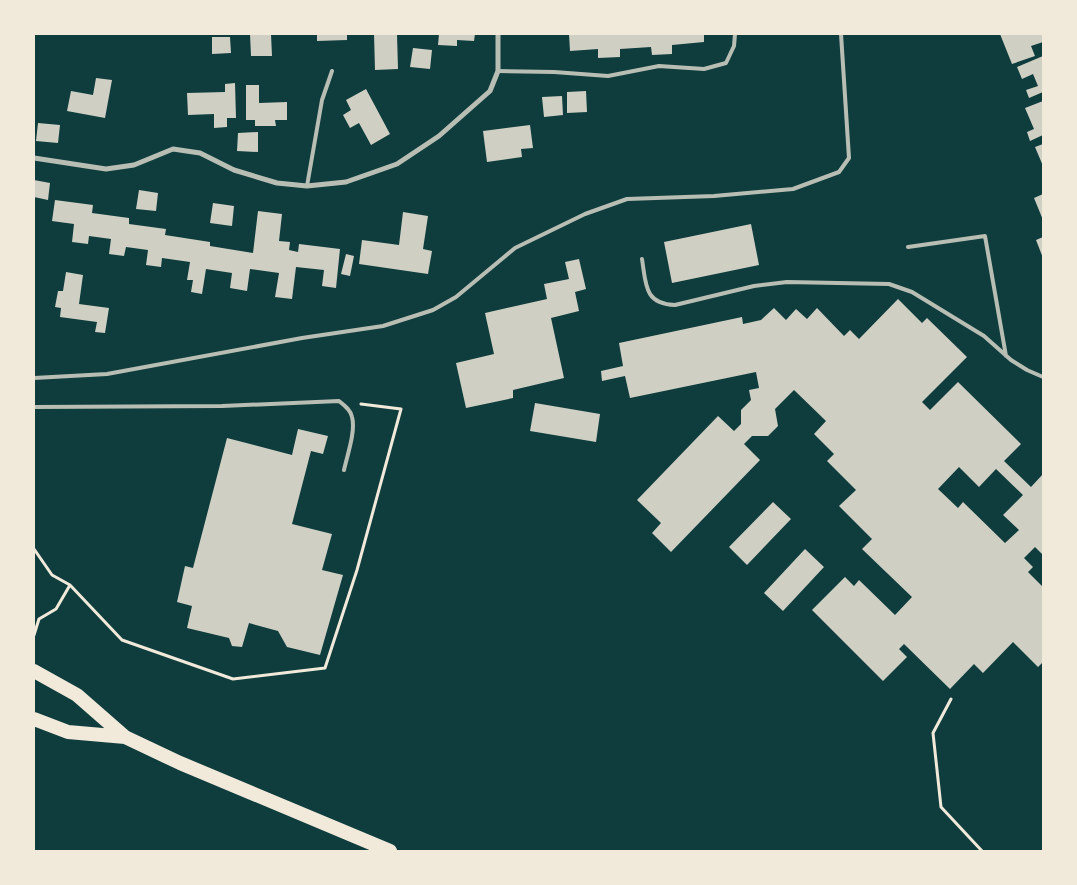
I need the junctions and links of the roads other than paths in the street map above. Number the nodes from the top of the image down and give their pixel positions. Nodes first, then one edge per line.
1 (498, 34) edge
2 (735, 34) edge
3 (842, 34) edge
4 (332, 71) dead end
5 (498, 71) junction
6 (34, 158) edge
7 (307, 186) junction
8 (908, 247) dead end
9 (642, 259) dead end
10 (1006, 356) junction
11 (1043, 377) edge
12 (34, 378) edge
13 (34, 407) edge
14 (344, 470) dead end
15 (34, 671) edge
16 (34, 720) edge
17 (125, 737) junction
18 (390, 851) edge

1 - 5 street
2 - 5 lane
3 - 12 lane
4 - 7 lane
5 - 7 street
6 - 7 street
8 - 10 lane
9 - 10 lane
10 - 11 lane
13 - 14 lane
15 - 17 highway
16 - 17 highway
17 - 18 highway

